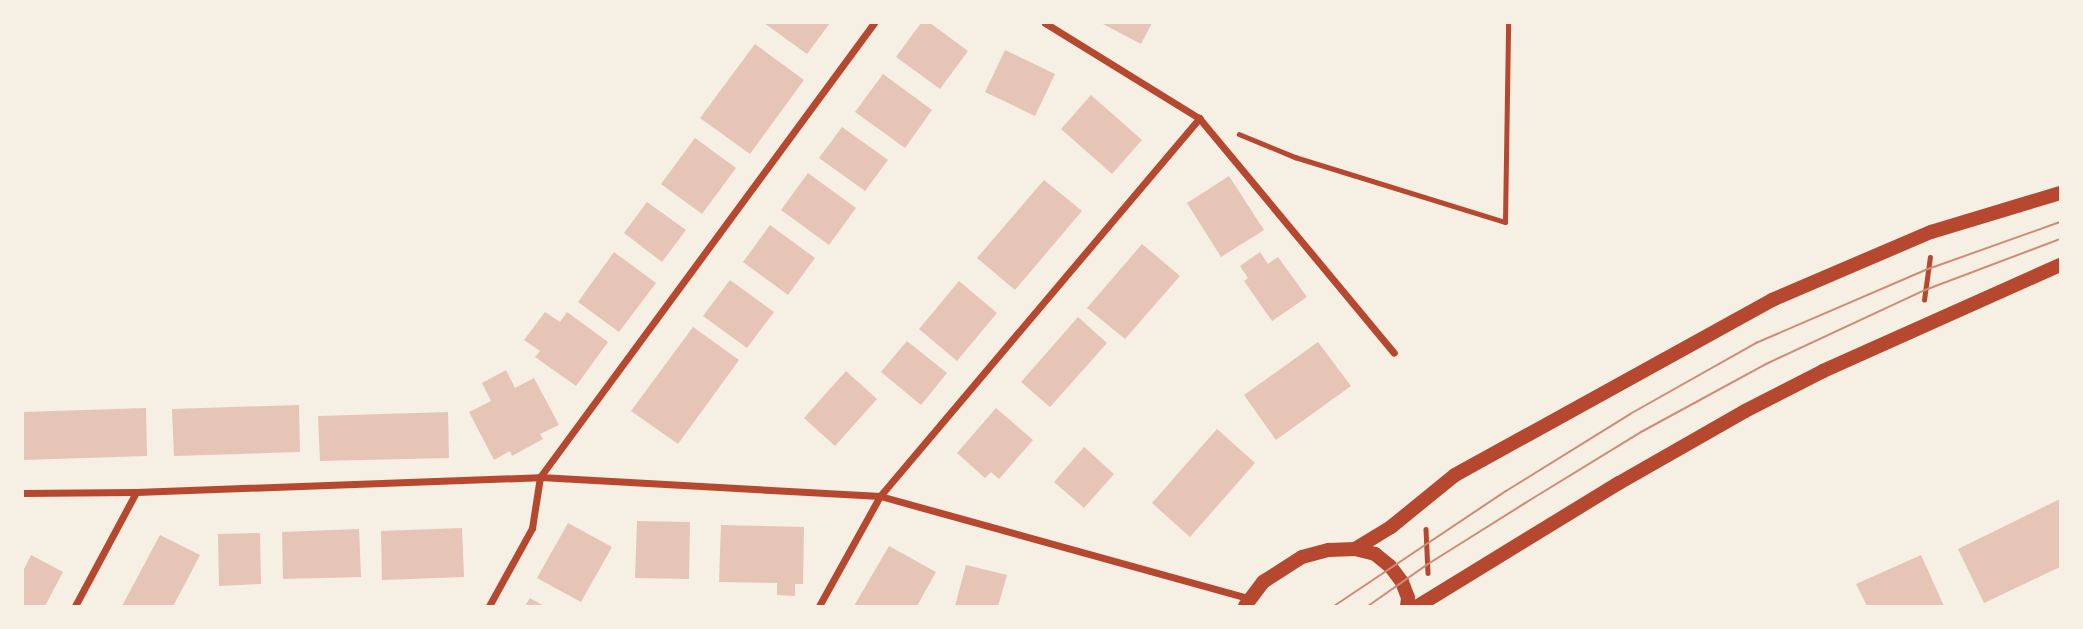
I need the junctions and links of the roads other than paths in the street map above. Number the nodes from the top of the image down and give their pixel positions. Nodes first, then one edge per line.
1 (874, 23) edge
2 (1045, 23) edge
3 (1199, 118) junction
4 (2060, 194) edge
5 (2060, 265) edge
6 (1394, 353) dead end
7 (540, 477) junction
8 (136, 492) junction
9 (23, 493) edge
10 (880, 496) junction
11 (1355, 549) junction
12 (1247, 602) edge
13 (75, 606) edge
14 (489, 606) edge
15 (819, 606) edge
16 (1407, 606) edge
17 (1418, 606) edge

1 - 7 street
2 - 3 street
3 - 6 street
3 - 10 street
4 - 11 main road
5 - 17 main road
7 - 8 street
7 - 10 street
7 - 14 street
8 - 9 street
8 - 13 street
10 - 12 street
10 - 15 street
11 - 12 main road
11 - 16 main road

